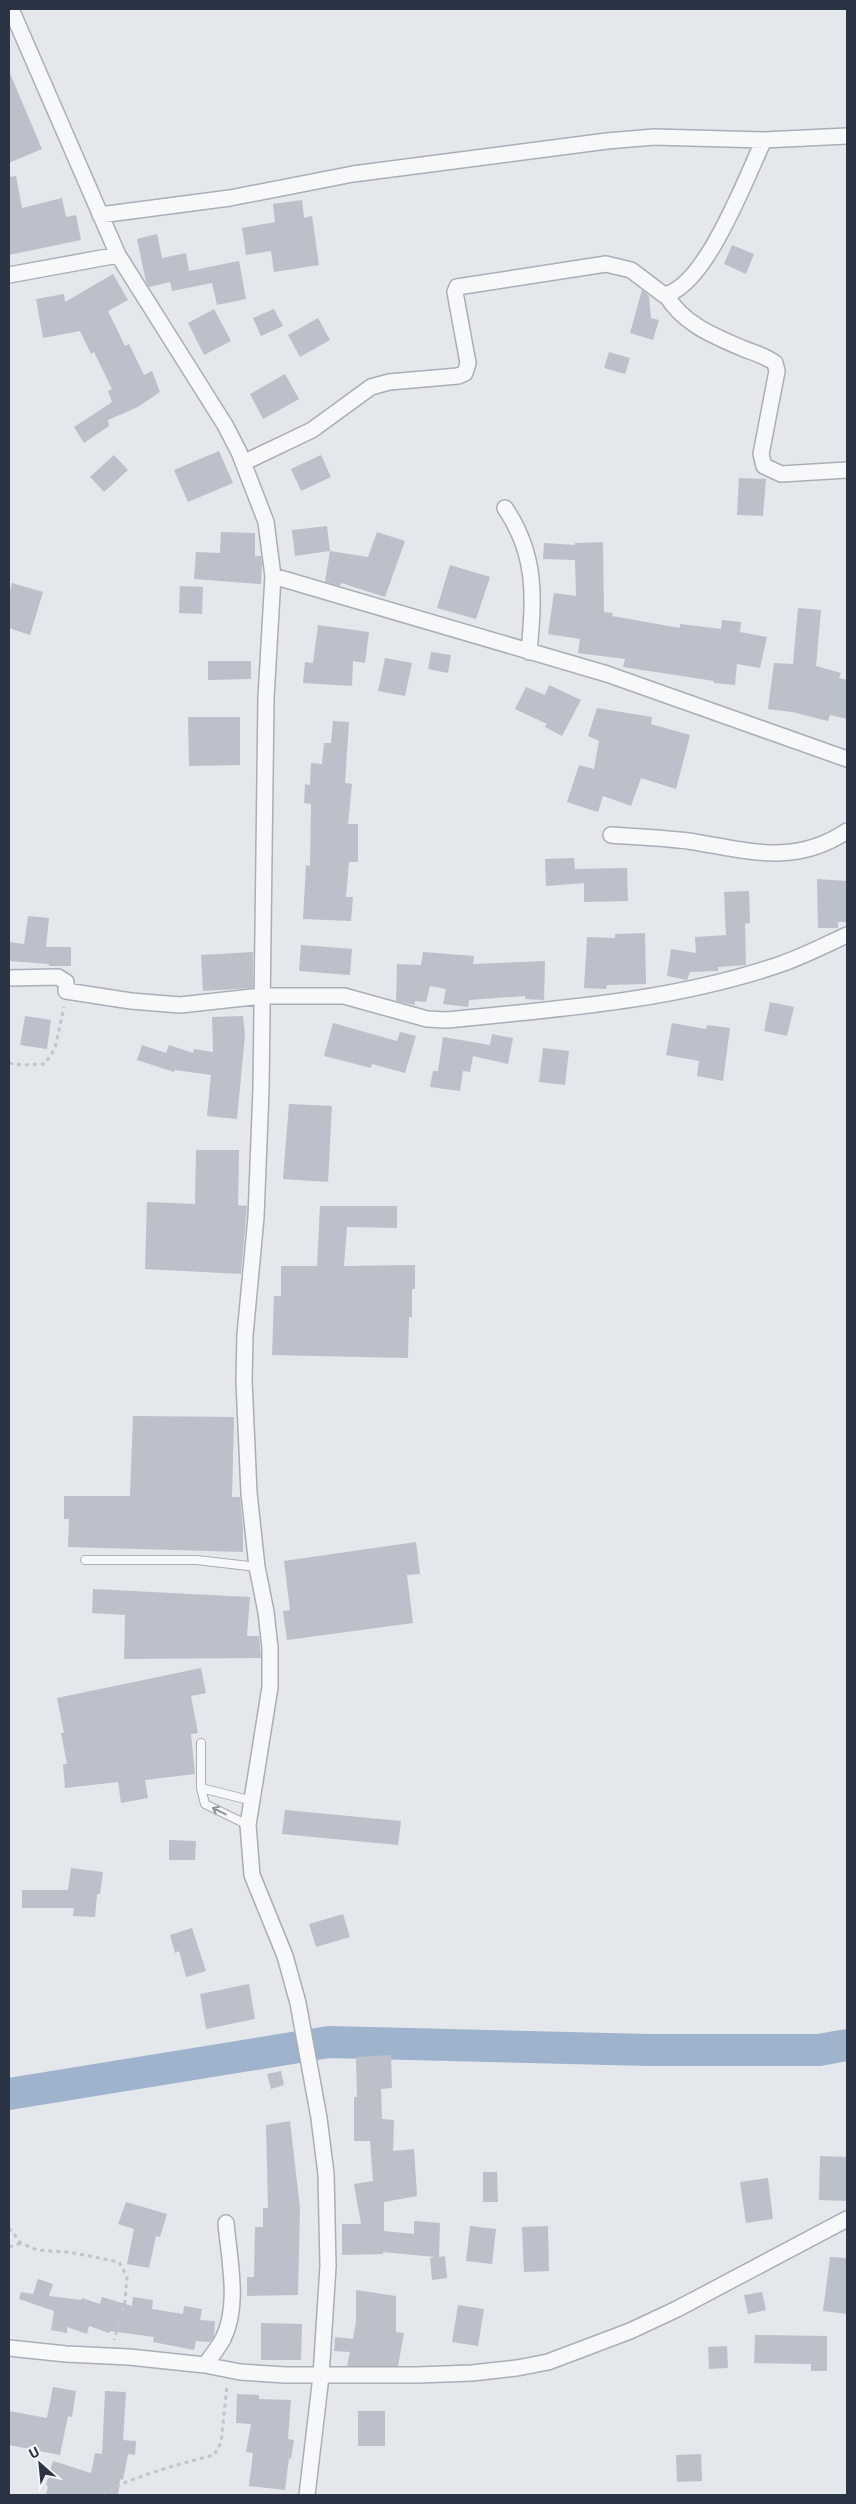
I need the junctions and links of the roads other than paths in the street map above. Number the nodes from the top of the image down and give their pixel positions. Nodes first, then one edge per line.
1 (11, 9) edge
2 (847, 136) edge
3 (764, 140) junction
4 (100, 215) junction
5 (118, 255) junction
6 (9, 275) edge
7 (666, 295) junction
8 (243, 463) junction
9 (847, 470) edge
10 (505, 508) dead end
11 (273, 576) junction
12 (529, 652) junction
13 (847, 759) edge
14 (847, 831) edge
15 (611, 835) dead end
16 (847, 936) edge
17 (9, 978) edge
18 (262, 996) junction
19 (86, 1560) dead end
20 (257, 1567) junction
21 (200, 1743) dead end
22 (201, 1788) junction
23 (253, 1801) junction
24 (248, 1825) junction
25 (847, 2219) edge
26 (226, 2223) dead end
27 (9, 2348) edge
28 (205, 2365) junction
29 (321, 2376) junction
30 (307, 2495) edge

1 - 4 street
2 - 3 street
3 - 4 street
3 - 7 street
4 - 5 street
5 - 6 street
5 - 8 street
7 - 8 street
7 - 9 street
8 - 11 street
10 - 12 street
11 - 12 street
11 - 18 street
12 - 13 street
14 - 15 street
16 - 18 street
17 - 18 street
18 - 20 street
19 - 20 lane
20 - 23 street
21 - 22 lane
22 - 23 lane
24 -> 22 lane
23 - 24 street
24 - 29 street
25 - 29 street
26 - 28 street
27 - 28 street
28 - 29 street
29 - 30 street

